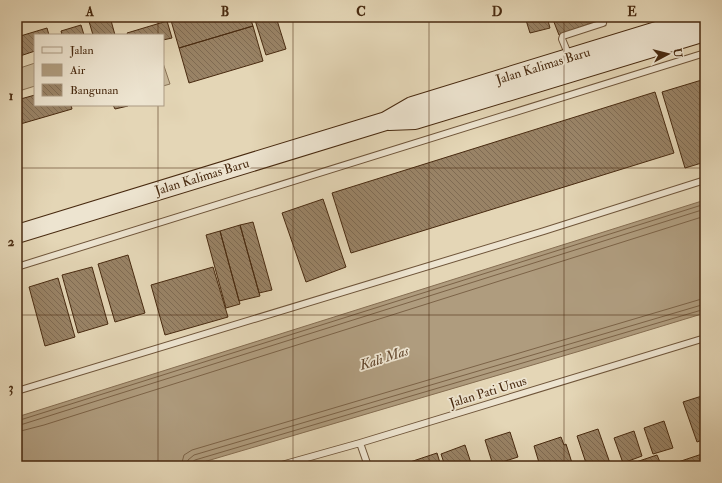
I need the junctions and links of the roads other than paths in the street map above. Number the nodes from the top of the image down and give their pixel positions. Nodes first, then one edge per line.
1 (702, 17) edge
2 (603, 23) dead end
3 (705, 32) edge
4 (705, 53) edge
5 (570, 58) junction
6 (386, 121) junction
7 (705, 180) edge
8 (17, 234) edge
9 (17, 267) edge
10 (705, 338) edge
11 (17, 391) edge
12 (360, 443) junction
13 (278, 466) edge
14 (368, 466) edge

1 - 5 street, Jalan Kalimas Baru
2 - 5 lane
3 - 6 street, Jalan Kalimas Baru
4 - 9 lane
5 - 6 street, Jalan Kalimas Baru
6 - 8 street, Jalan Kalimas Baru
7 - 11 lane
10 - 12 lane, Jalan Pati Unus
12 - 13 lane, Jalan Pati Unus
12 - 14 lane

